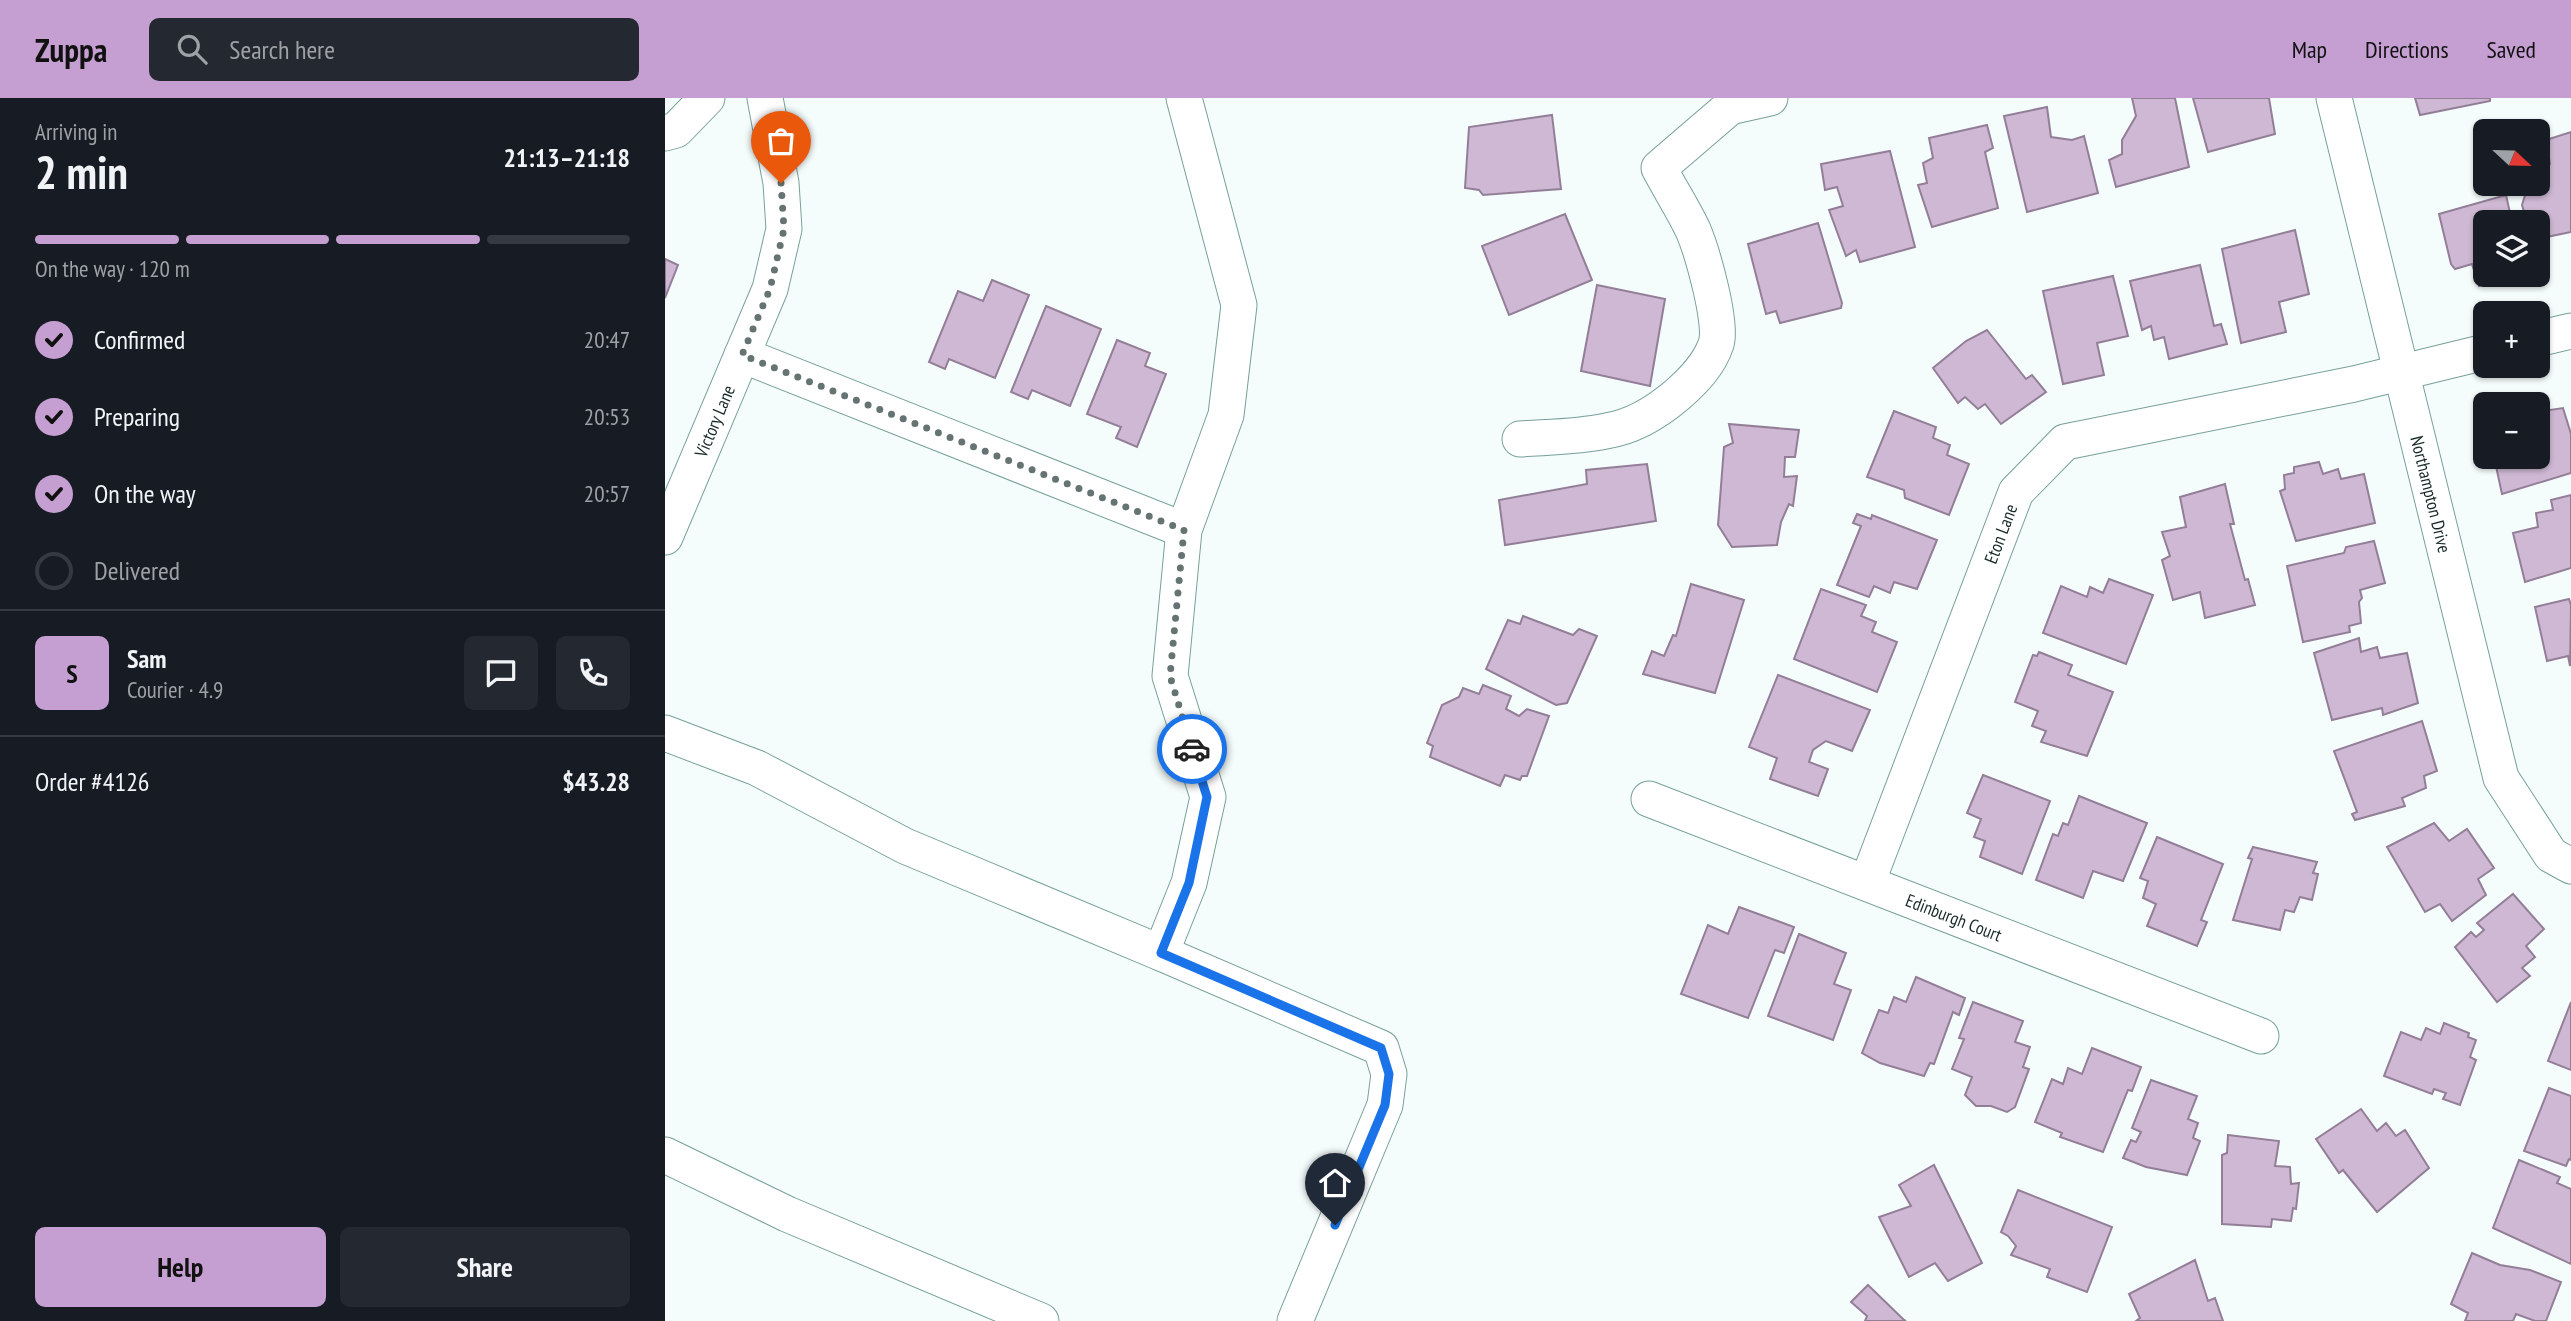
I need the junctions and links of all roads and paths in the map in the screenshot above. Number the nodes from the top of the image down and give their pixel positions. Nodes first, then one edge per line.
1 (708, 98) edge
2 (765, 98) edge
3 (1184, 98) edge
4 (1770, 98) edge
5 (2334, 98) edge
6 (665, 133) edge
7 (2571, 331) edge
8 (2550, 336) edge
9 (742, 355) junction
10 (2473, 355) edge
11 (2403, 372) junction
12 (1520, 439) dead end
13 (1184, 530) junction
14 (665, 537) edge
15 (665, 733) edge
16 (1649, 799) dead end
17 (2571, 866) edge
18 (1867, 883) junction
19 (1161, 953) junction
20 (2261, 1036) dead end
21 (665, 1155) edge
22 (1041, 1321) edge
23 (1295, 1321) edge

1 - 6 street
2 - 9 street, Victory Lane
3 - 13 street
4 - 12 street
5 - 11 street, Northampton Drive
7 - 8 street
9 - 13 street
9 - 14 street, Victory Lane
10 - 11 street, Eton Lane
11 - 17 street, Northampton Drive
11 - 18 street, Eton Lane
13 - 19 street
15 - 19 street
16 - 18 street, Edinburgh Court
18 - 20 street, Edinburgh Court
19 - 23 street
21 - 22 street

